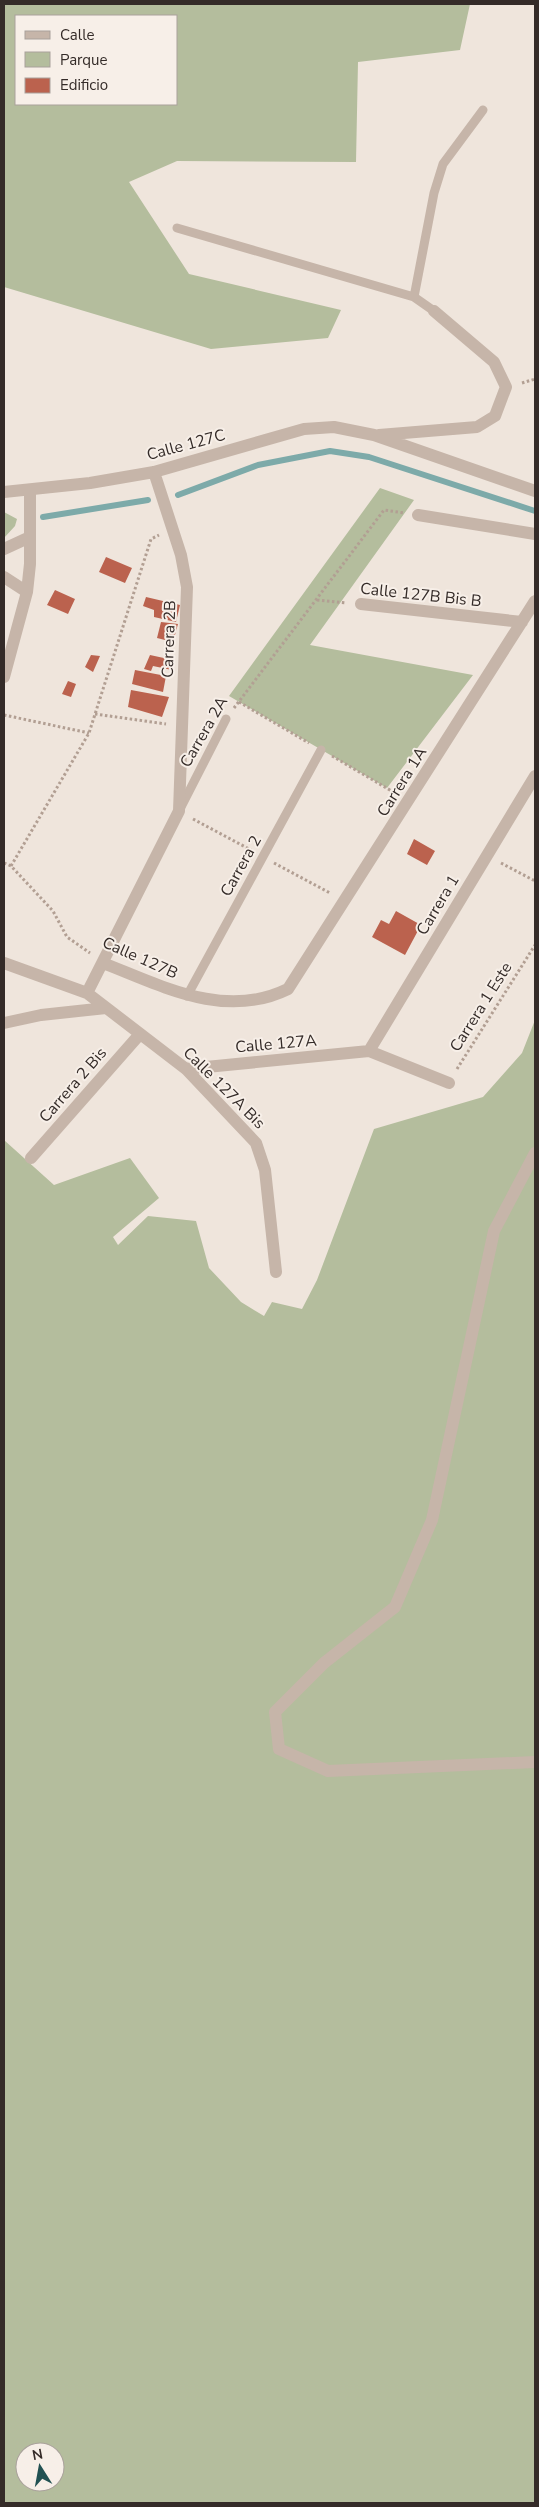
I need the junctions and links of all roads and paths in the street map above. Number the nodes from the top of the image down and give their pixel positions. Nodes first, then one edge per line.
1 (483, 110) dead end
2 (177, 228) dead end
3 (414, 297) junction
4 (434, 310) joint
5 (374, 435) junction
6 (154, 472) junction
7 (30, 491) junction
8 (535, 491) edge
9 (4, 492) edge
10 (384, 510) dead end
11 (418, 516) dead end
12 (172, 528) junction
13 (535, 534) edge
14 (30, 537) junction
15 (4, 549) edge
16 (4, 577) edge
17 (27, 592) junction
18 (316, 600) junction
19 (535, 601) edge
20 (361, 604) joint
21 (522, 622) junction
22 (4, 677) edge
23 (95, 714) junction
24 (4, 715) edge
25 (226, 719) joint
26 (182, 727) junction
27 (89, 733) junction
28 (321, 750) dead end
29 (535, 776) edge
30 (179, 811) junction
31 (487, 856) junction
32 (4, 863) edge
33 (11, 866) junction
34 (535, 881) edge
35 (535, 945) edge
36 (102, 962) junction
37 (4, 963) edge
38 (296, 980) joint
39 (87, 993) junction
40 (187, 996) junction
41 (106, 1008) junction
42 (4, 1023) edge
43 (140, 1034) junction
44 (369, 1051) junction
45 (186, 1069) junction
46 (449, 1083) joint
47 (535, 1152) edge
48 (31, 1158) dead end
49 (276, 1272) dead end
50 (535, 1762) edge

1 - 3 lane
2 - 3 lane
3 - 4 lane
4 - 5 street, Calle 127C
5 - 6 street, Calle 127C
5 - 8 street, Calle 127C
6 - 7 street, Calle 127C
6 - 12 street, Carrera 2B
7 - 9 street, Calle 127C
7 - 14 street
10 - 18 path, Carrera 2A
11 - 13 street
12 - 23 path
12 - 26 street, Carrera 2B
14 - 15 street
14 - 17 street
16 - 17 street
17 - 22 street
18 - 20 path, Calle 127B Bis B
18 - 25 path, Carrera 2A
19 - 21 street, Carrera 1A
20 - 21 street, Calle 127B Bis B
21 - 38 street, Carrera 1A
23 - 26 path
23 - 27 path
24 - 27 path
25 - 30 lane, Carrera 2A
26 - 30 street, Carrera 2B
27 - 33 path
28 - 40 lane, Carrera 2
29 - 31 street, Carrera 1
30 - 36 street, Carrera 2A
31 - 34 path
31 - 44 street, Carrera 1
32 - 33 path, Calle 127B
33 - 36 path, Calle 127B
35 - 46 path, Carrera 1 Este
36 - 39 street, Carrera 2A
36 - 40 street, Calle 127B
37 - 39 street, Calle 127A Bis
38 - 40 street, Calle 127B
39 - 41 street, Calle 127A Bis
41 - 42 street
41 - 43 street, Calle 127A Bis
43 - 45 street, Calle 127A Bis
43 - 48 street, Carrera 2 Bis
44 - 45 street, Calle 127A
44 - 46 street
45 - 49 street, Calle 127A Bis
47 - 50 street

